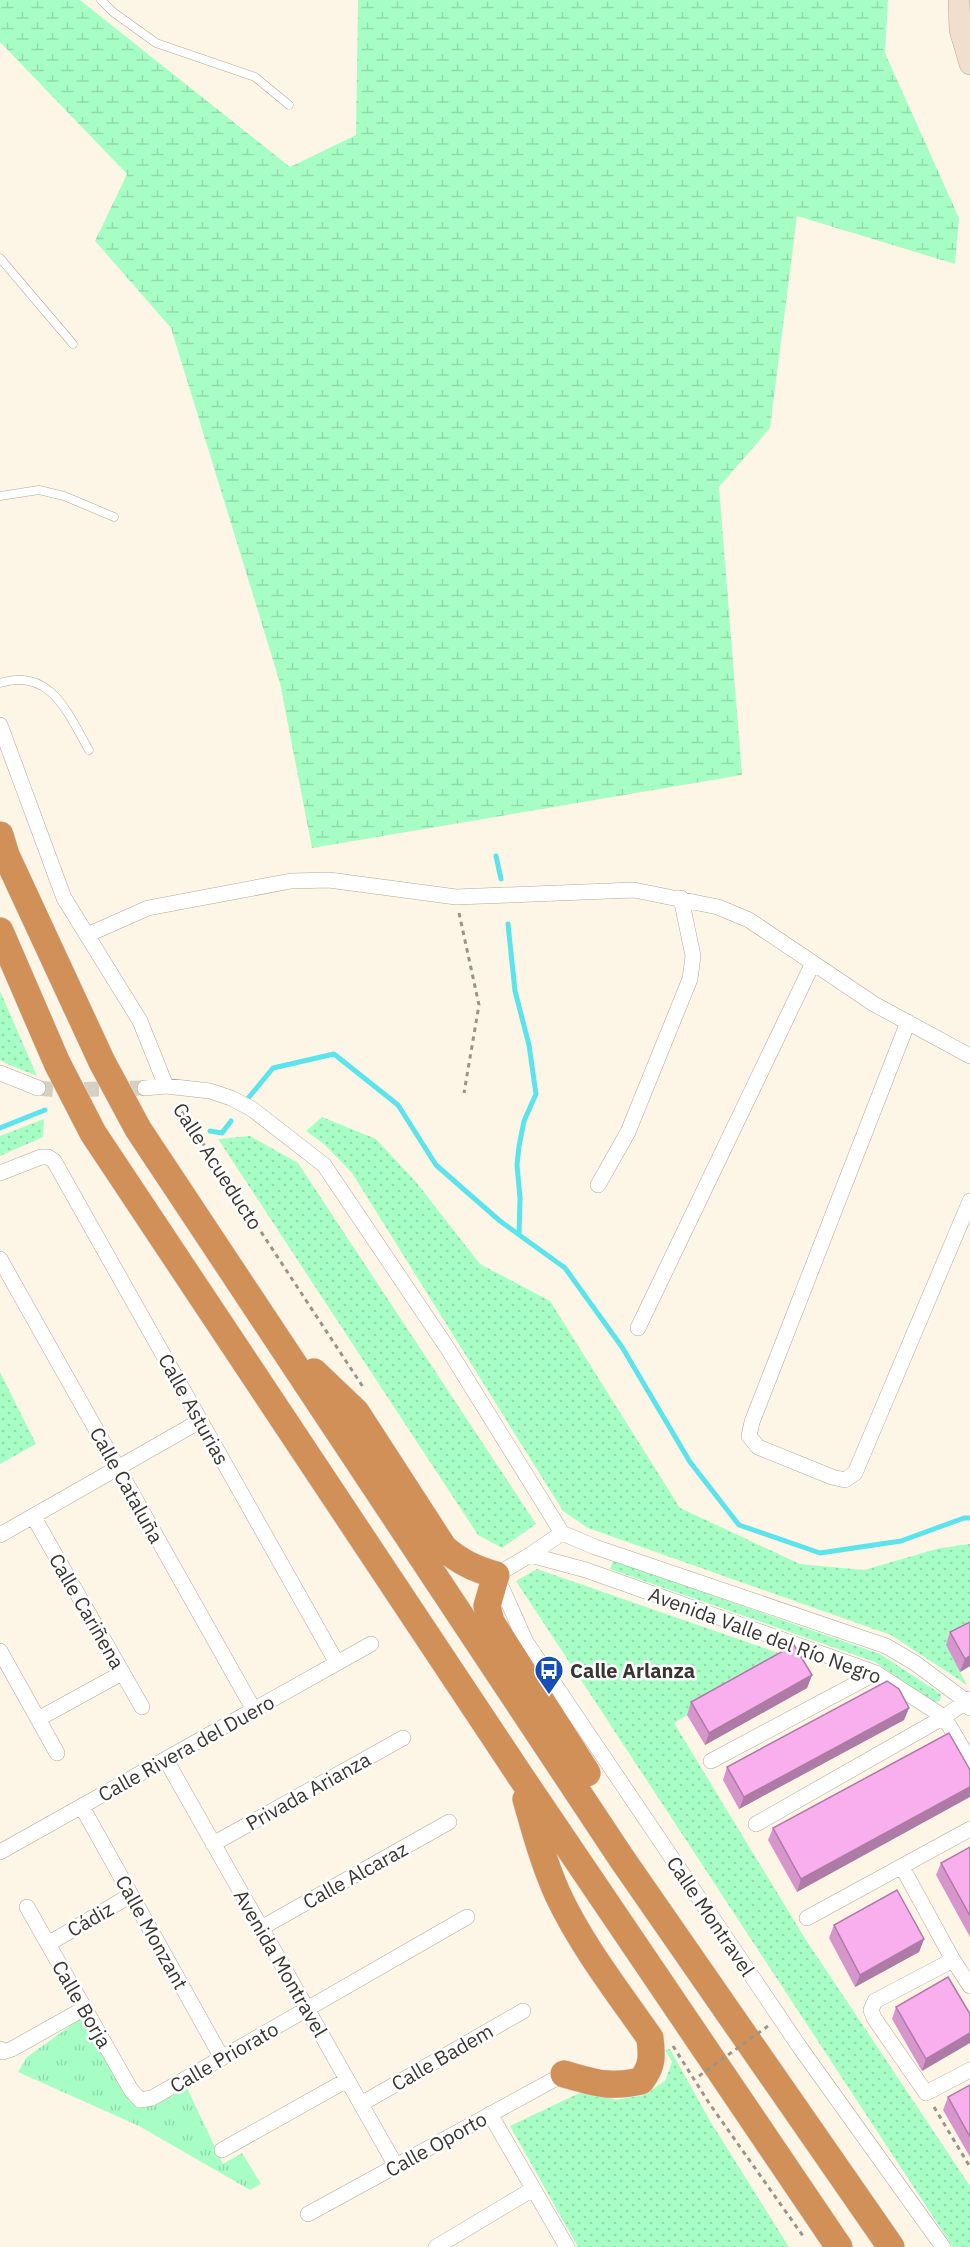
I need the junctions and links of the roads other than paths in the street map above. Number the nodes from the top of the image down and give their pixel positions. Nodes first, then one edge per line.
1 (101, 0) edge
2 (959, 0) edge
3 (970, 64) edge
4 (289, 105) dead end
5 (0, 258) edge
6 (73, 344) dead end
7 (0, 496) edge
8 (114, 517) dead end
9 (0, 683) edge
10 (0, 725) edge
11 (89, 750) dead end
12 (0, 835) edge
13 (681, 898) junction
14 (0, 931) edge
15 (87, 935) junction
16 (813, 963) junction
17 (908, 1022) junction
18 (970, 1056) edge
19 (0, 1073) edge
20 (166, 1086) junction
21 (38, 1088) tunnel mouth
22 (145, 1088) tunnel mouth
23 (0, 1173) edge
24 (598, 1185) dead end
25 (970, 1201) edge
26 (0, 1259) edge
27 (638, 1328) dead end
28 (277, 1337) junction
29 (200, 1421) junction
30 (117, 1468) junction
31 (33, 1516) junction
32 (562, 1533) junction
33 (0, 1535) edge
34 (595, 1547) junction
35 (530, 1555) junction
36 (586, 1570) junction
37 (496, 1575) junction
38 (371, 1644) dead end
39 (0, 1651) edge
40 (337, 1663) junction
41 (122, 1673) junction
42 (876, 1673) junction
43 (969, 1703) edge
44 (142, 1707) dead end
45 (254, 1710) junction
46 (944, 1717) junction
47 (38, 1719) junction
48 (403, 1738) dead end
49 (57, 1754) dead end
50 (166, 1760) junction
51 (711, 1761) dead end
52 (970, 1761) edge
53 (521, 1777) junction
54 (82, 1807) junction
55 (449, 1822) dead end
56 (756, 1824) dead end
57 (970, 1829) edge
58 (213, 1844) junction
59 (1, 1851) edge
60 (622, 1859) junction
61 (902, 1867) junction
62 (131, 1895) junction
63 (27, 1907) dead end
64 (467, 1917) dead end
65 (807, 1918) dead end
66 (261, 1928) junction
67 (48, 1944) junction
68 (953, 1960) junction
69 (970, 1986) edge
70 (85, 2008) junction
71 (307, 2009) junction
72 (523, 2012) dead end
73 (2, 2050) edge
74 (222, 2058) junction
75 (970, 2070) edge
76 (564, 2074) joint
77 (347, 2080) junction
78 (140, 2100) joint
79 (361, 2104) junction
80 (490, 2114) junction
81 (222, 2150) dead end
82 (396, 2166) junction
83 (532, 2189) junction
84 (308, 2214) dead end
85 (436, 2247) edge
86 (567, 2247) edge
87 (839, 2247) edge
88 (891, 2247) edge
89 (943, 2247) edge

1 - 4 lane
2 - 3 street
5 - 6 lane
7 - 8 lane
9 - 11 lane
10 - 15 street, Calle Acueducto
12 - 28 highway
13 - 15 street
13 - 16 street
13 - 24 street
14 - 53 highway
15 - 20 street, Calle Acueducto
16 - 17 street
16 - 27 street
17 - 18 street
17 - 25 street
19 - 21 street
20 - 22 street
20 - 32 street
23 - 29 street, Calle Asturias
26 - 30 street, Calle Cataluña
28 - 37 highway
28 - 60 highway
29 - 30 street
29 - 40 street, Calle Asturias
30 - 31 street
30 - 45 street, Calle Cataluña
31 - 33 street
31 - 41 street, Calle Cariñena
32 - 34 street, Avenida Valle del Río Negro
32 - 35 street
34 - 36 street
34 - 43 street, Avenida Valle del Río Negro
35 - 36 street, Avenida Valle del Río Negro
35 - 37 street
36 - 42 street, Avenida Valle del Río Negro
37 - 60 highway
37 - 89 street, Calle Montravel
38 - 40 street, Calle Rivera del Duero
39 - 47 street
40 - 45 street, Calle Rivera del Duero
41 - 44 street, Calle Cariñena
41 - 47 street
42 - 46 street, Avenida Valle del Río Negro
42 - 51 street
43 - 46 street
45 - 50 street, Calle Rivera del Duero
46 - 52 street, Avenida Valle del Río Negro
46 - 56 street
47 - 49 street
48 - 58 street, Privada Arianza
50 - 54 street, Calle Rivera del Duero
50 - 58 street, Avenida Montravel
53 - 76 highway
53 - 87 highway
54 - 59 street, Calle Rivera del Duero
54 - 62 street, Calle Monzant
55 - 66 street, Calle Alcaraz
57 - 61 street
58 - 66 street, Avenida Montravel
60 - 88 highway
61 - 65 street
61 - 68 street
62 - 67 street, Cádiz
62 - 74 street, Calle Monzant
63 - 67 street, Calle Borja
64 - 71 street, Calle Priorato
66 - 71 street, Avenida Montravel
67 - 70 street, Calle Borja
68 - 69 street
68 - 75 street
70 - 73 street
70 - 78 street, Calle Borja
71 - 74 street, Calle Priorato
71 - 77 street, Avenida Montravel
72 - 79 street, Calle Badem
74 - 78 street, Calle Priorato
76 - 80 street, Calle Oporto
77 - 79 street, Avenida Montravel
77 - 81 street
79 - 82 street, Avenida Montravel
80 - 82 street, Calle Oporto
80 - 83 street
82 - 84 street, Calle Oporto
83 - 85 street
83 - 86 street

